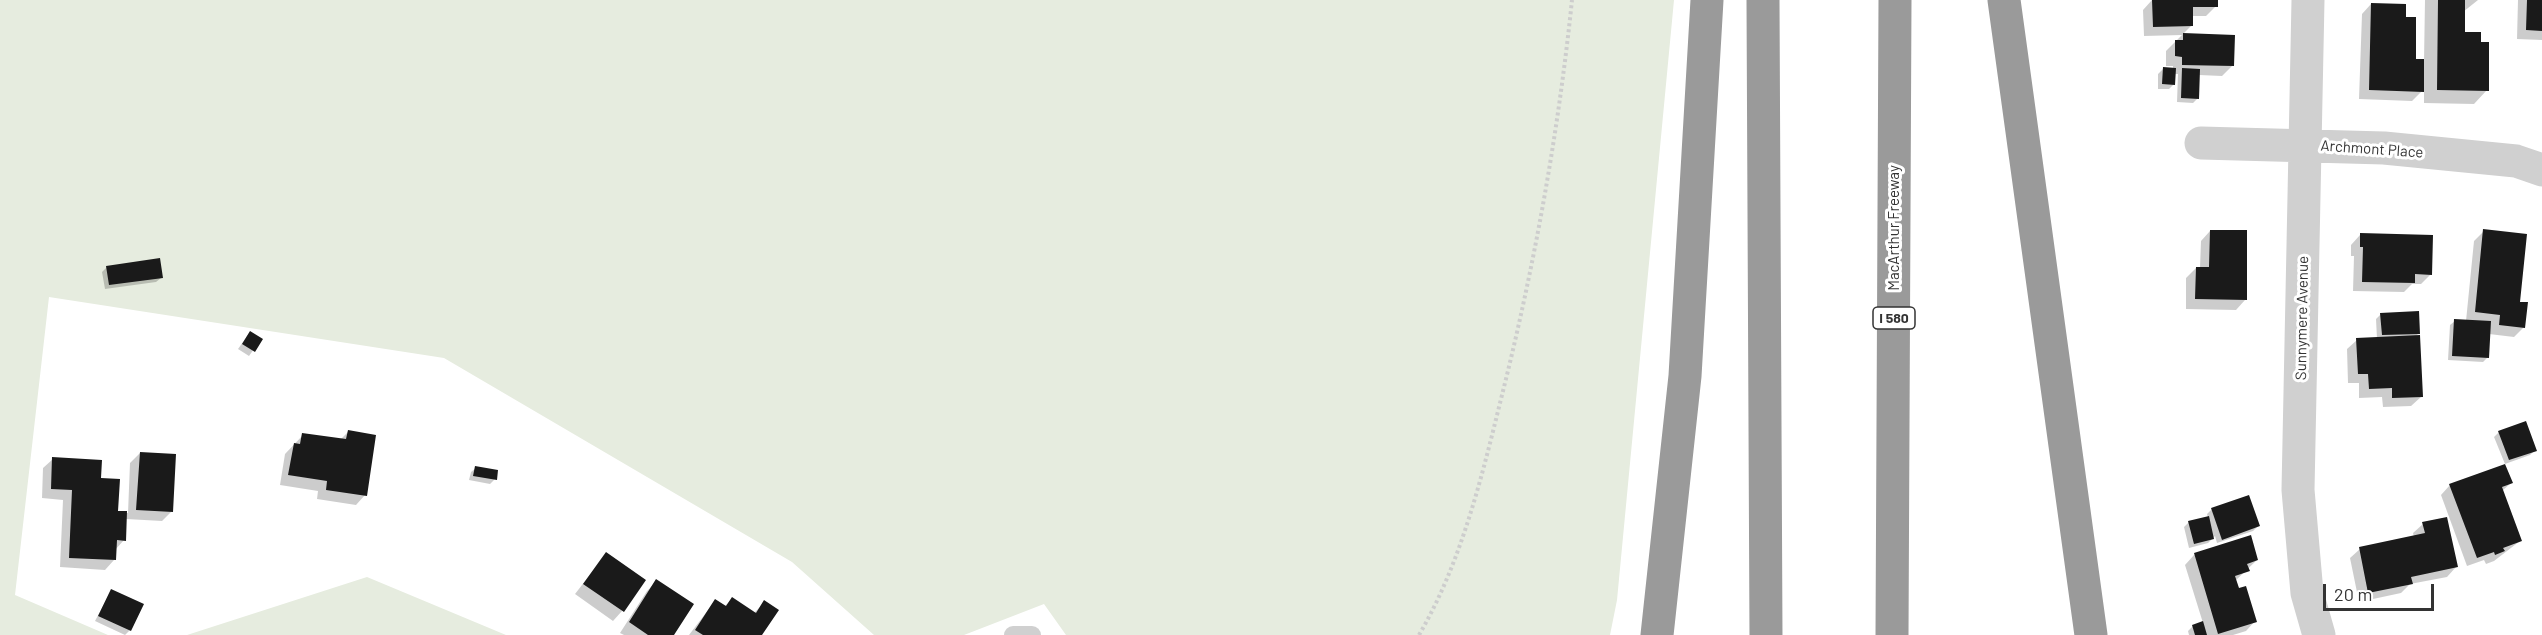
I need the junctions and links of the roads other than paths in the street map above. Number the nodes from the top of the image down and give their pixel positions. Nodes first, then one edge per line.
1 (1707, 0) edge
2 (1763, 0) edge
3 (1895, 0) edge
4 (2004, 0) edge
5 (2308, 0) edge
6 (2201, 143) dead end
7 (2305, 145) junction
8 (2542, 170) edge
9 (1013, 635) edge
10 (1032, 635) edge
11 (1656, 635) edge
12 (1766, 635) edge
13 (1892, 635) edge
14 (2091, 635) edge
15 (2319, 635) edge

1 - 11 highway
2 - 12 highway
3 - 13 highway, MacArthur Freeway / I 580
4 - 14 highway
5 - 7 street, Sunnymere Avenue
6 - 7 street, Archmont Place
7 - 8 street, Archmont Place
7 - 15 street, Sunnymere Avenue
9 - 10 lane

